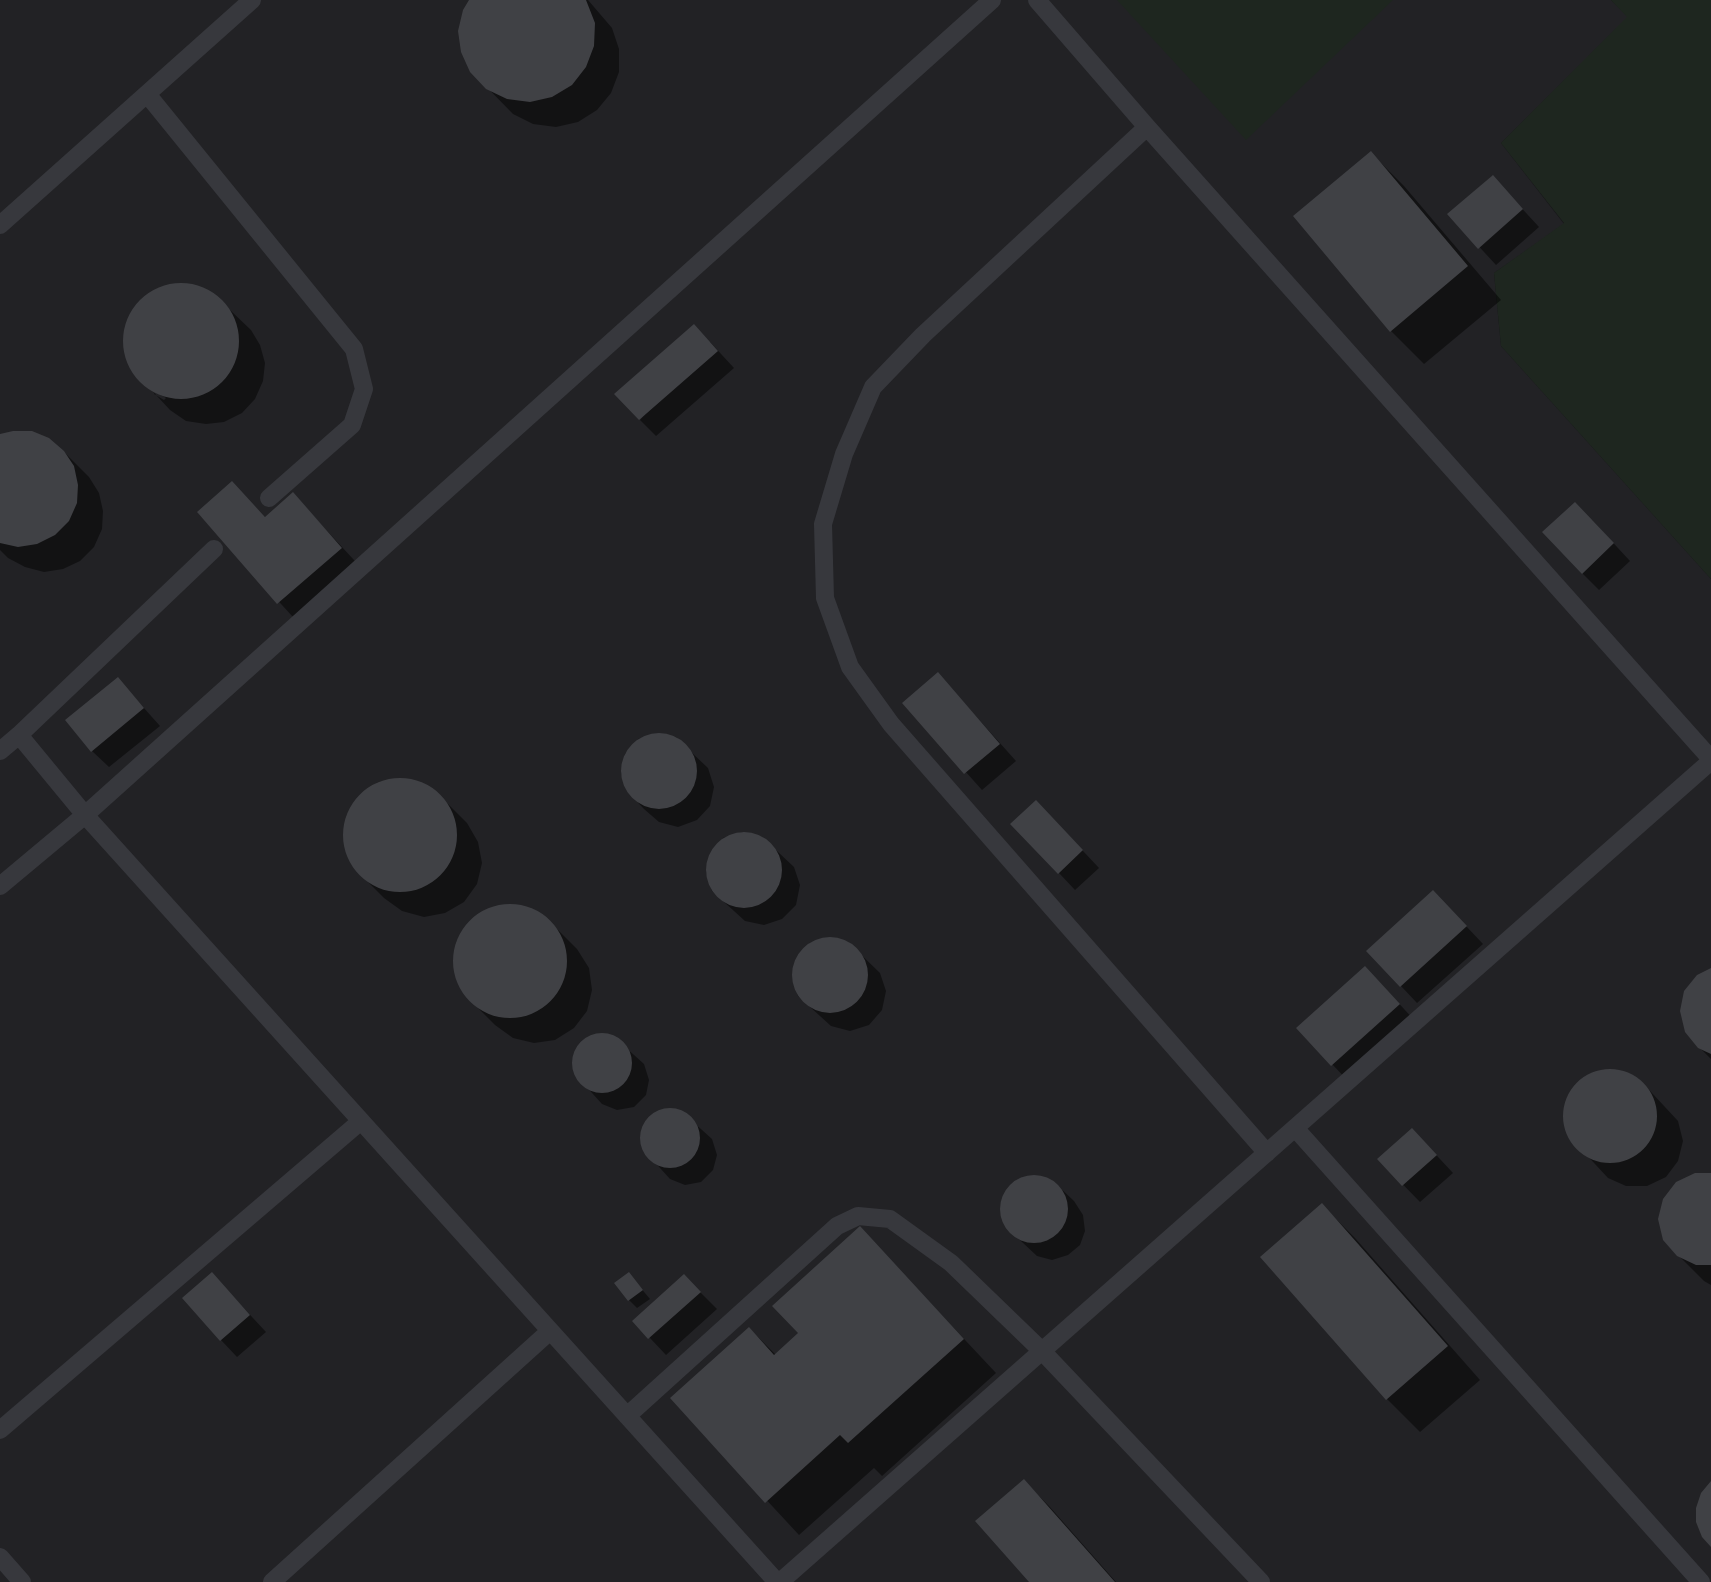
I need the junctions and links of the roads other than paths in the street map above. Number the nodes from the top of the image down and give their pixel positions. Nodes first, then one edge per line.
1 (252, 0) edge
2 (992, 0) edge
3 (1037, 0) edge
4 (146, 94) junction
5 (1147, 127) junction
6 (0, 225) edge
7 (269, 498) dead end
8 (214, 549) dead end
9 (19, 735) junction
10 (0, 750) edge
11 (1711, 760) edge
12 (85, 815) junction
13 (0, 886) edge
14 (361, 1121) junction
15 (1295, 1128) junction
16 (1267, 1153) junction
17 (550, 1330) junction
18 (1042, 1351) junction
19 (627, 1416) junction
20 (0, 1430) edge
21 (0, 1557) edge
22 (22, 1582) edge
23 (272, 1582) edge
24 (779, 1582) edge
25 (1260, 1582) edge
26 (1702, 1582) edge

1 - 4 lane
2 - 12 lane
3 - 5 lane
4 - 6 lane
4 - 7 lane
5 - 11 lane
5 - 16 lane
8 - 9 lane
9 - 10 lane
9 - 12 lane
11 - 15 lane
12 - 13 lane
12 - 14 lane
14 - 17 lane
14 - 20 lane
15 - 16 lane
15 - 26 lane
16 - 18 lane
17 - 19 lane
17 - 23 lane
18 - 19 lane
18 - 24 lane
18 - 25 lane
19 - 24 lane
21 - 22 lane

